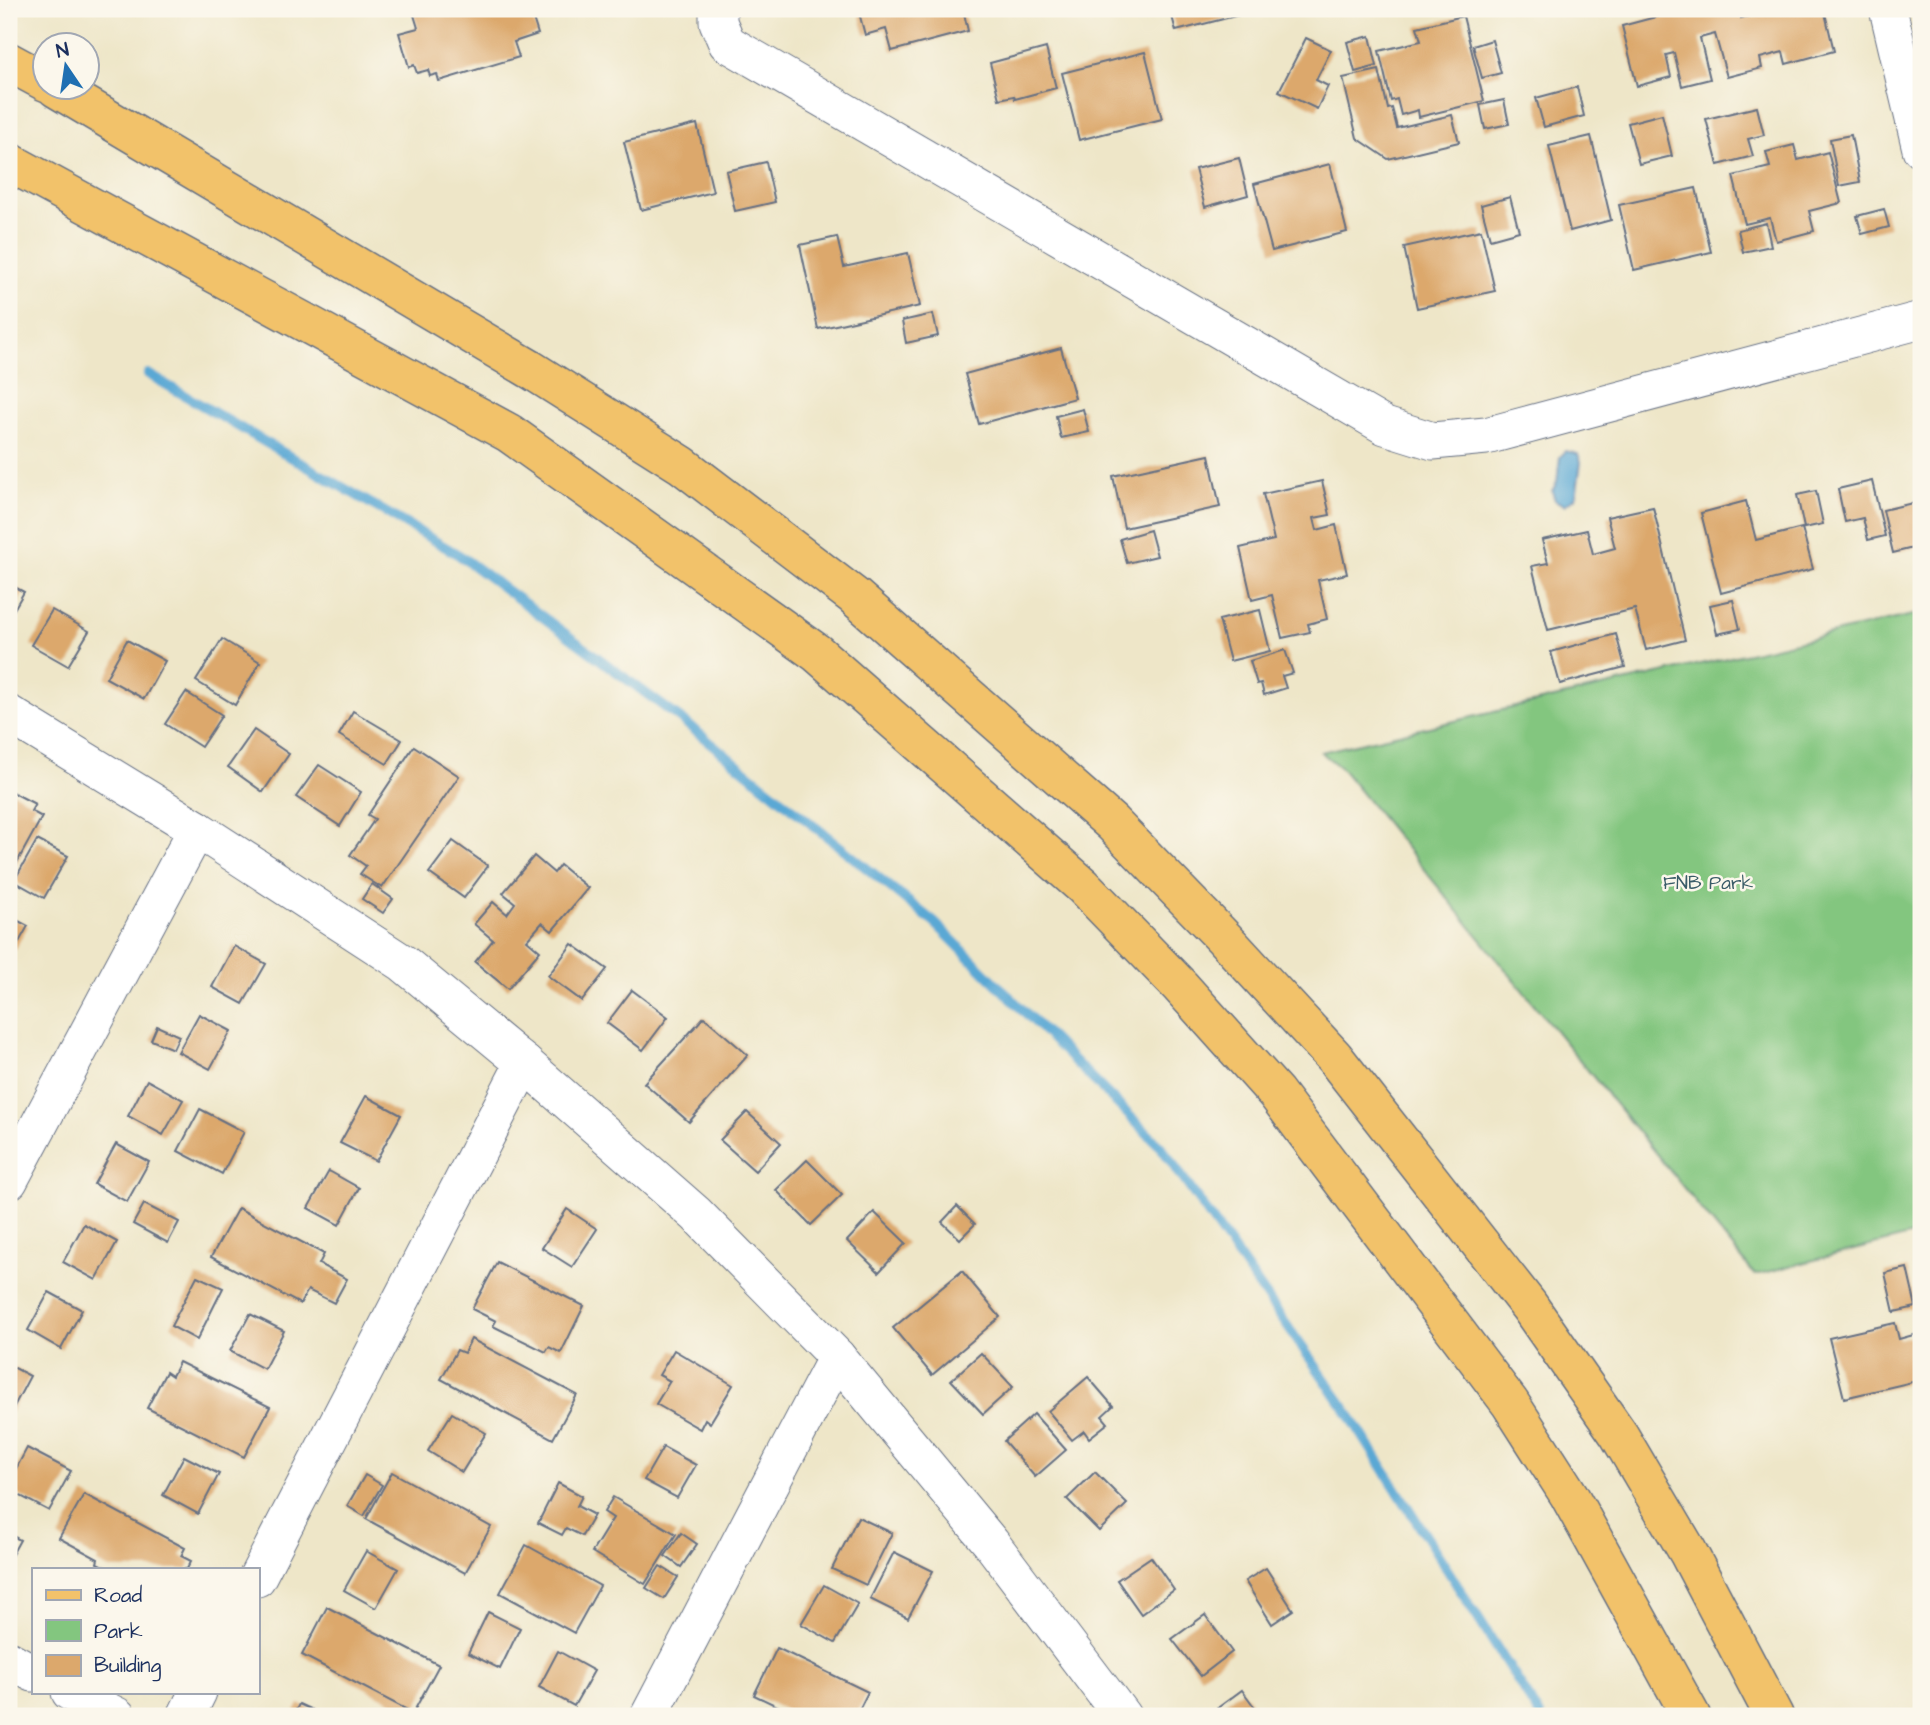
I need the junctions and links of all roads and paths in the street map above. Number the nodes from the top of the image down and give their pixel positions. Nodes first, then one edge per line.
1 (718, 9) edge
2 (1888, 9) edge
3 (9, 62) edge
4 (32, 74) edge
5 (82, 102) edge
6 (1921, 149) edge
7 (9, 162) edge
8 (1921, 320) edge
9 (9, 714) edge
10 (197, 829) junction
11 (524, 1063) junction
12 (9, 1181) edge
13 (836, 1357) junction
14 (259, 1574) edge
15 (9, 1660) edge
16 (32, 1672) edge
17 (74, 1694) edge
18 (197, 1694) edge
19 (117, 1716) edge
20 (186, 1716) edge
21 (649, 1716) edge
22 (1122, 1716) edge
23 (1691, 1716) edge
24 (1774, 1716) edge

1 - 8 street
2 - 6 street
3 - 4 main road
5 - 24 main road
7 - 23 main road
9 - 10 street
10 - 11 street
10 - 12 street
11 - 13 street
11 - 14 street
13 - 21 street
13 - 22 street
15 - 16 street
17 - 19 street
18 - 20 street

